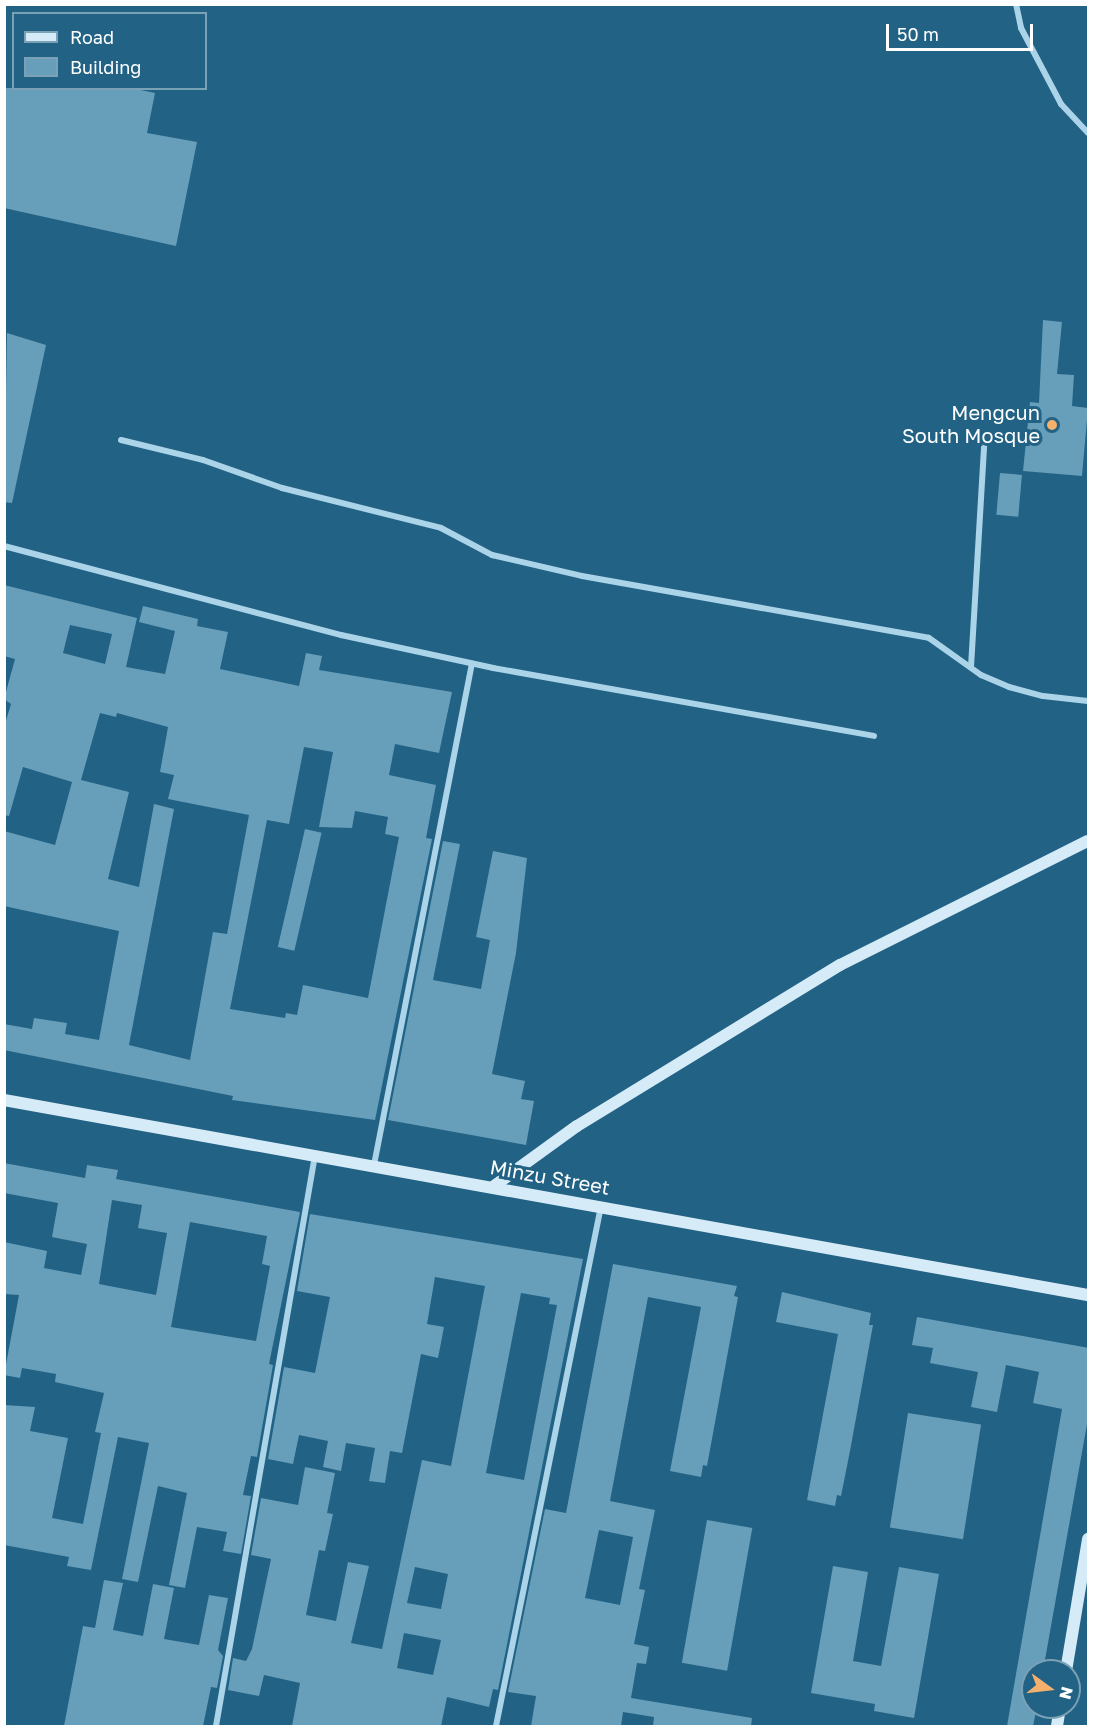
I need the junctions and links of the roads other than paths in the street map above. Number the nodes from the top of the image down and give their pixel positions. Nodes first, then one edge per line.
1 (1016, 4) edge
2 (1089, 133) edge
3 (121, 440) dead end
4 (984, 445) dead end
5 (4, 546) edge
6 (472, 663) junction
7 (971, 667) junction
8 (1089, 701) edge
9 (874, 736) dead end
10 (1089, 831) edge
11 (1088, 842) edge
12 (4, 1100) edge
13 (315, 1155) junction
14 (374, 1165) junction
15 (494, 1186) junction
16 (601, 1206) junction
17 (1089, 1295) edge
18 (1089, 1539) edge
19 (1068, 1659) edge
20 (216, 1726) edge
21 (496, 1726) edge

1 - 2 street
3 - 7 street
4 - 7 street
5 - 6 street
6 - 9 street
6 - 14 street
7 - 8 street
10 - 11 street
11 - 15 main road
12 - 13 main road, Minzu Street
13 - 14 main road, Minzu Street
13 - 20 street
14 - 15 main road, Minzu Street
15 - 16 main road, Minzu Street
16 - 17 main road, Minzu Street
16 - 21 street
18 - 19 main road

